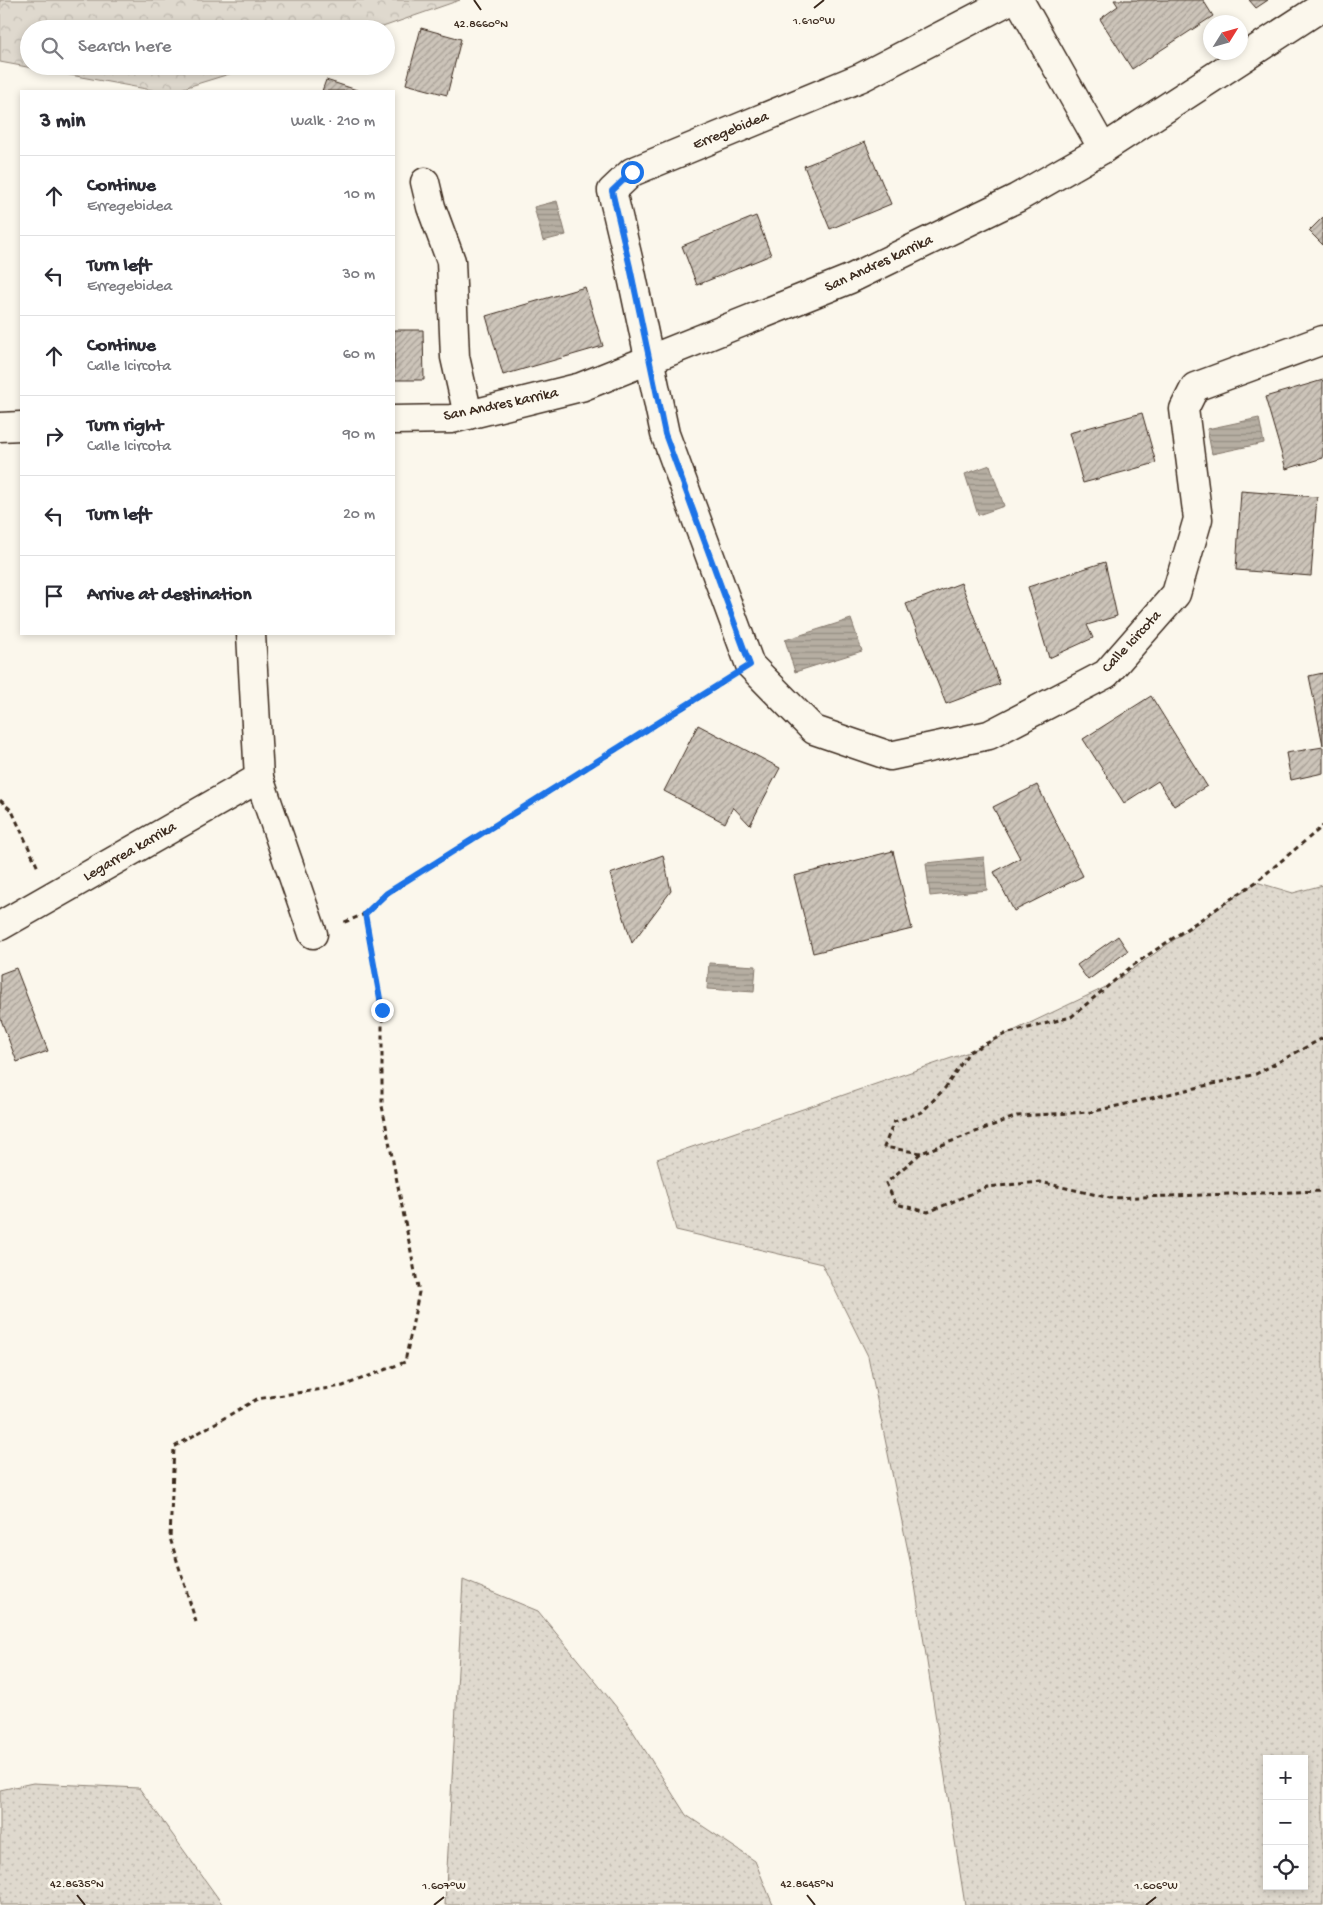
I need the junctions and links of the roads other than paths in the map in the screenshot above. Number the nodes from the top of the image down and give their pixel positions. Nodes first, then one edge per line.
1 (1010, 0) edge
2 (1019, 0) edge
3 (1323, 6) edge
4 (1103, 149) junction
5 (425, 182) dead end
6 (1323, 340) edge
7 (649, 360) junction
8 (468, 415) junction
9 (395, 420) edge
10 (20, 426) edge
11 (0, 427) edge
12 (251, 635) edge
13 (259, 778) junction
14 (0, 926) edge
15 (313, 934) road end

1 - 7 street, Erregebidea
2 - 4 street
3 - 4 street, San Andres karrika
4 - 7 street, San Andres karrika
5 - 8 street
6 - 7 street, Calle Icircota
7 - 8 street, San Andres karrika
8 - 9 street, San Andres karrika
10 - 11 street
12 - 13 street
13 - 14 street, Legarrea karrika
13 - 15 street

